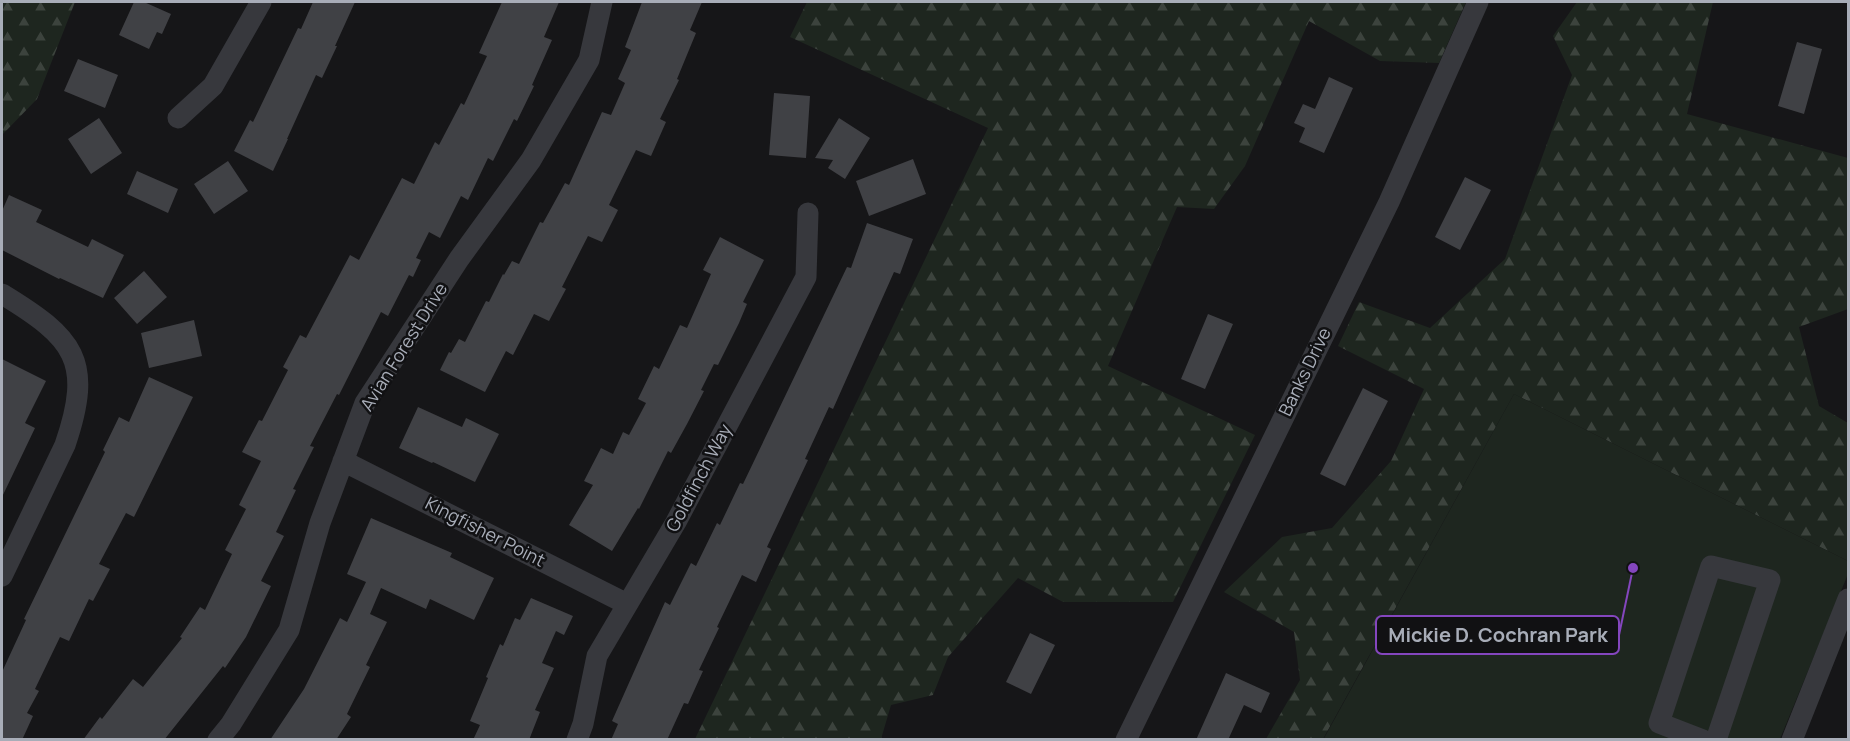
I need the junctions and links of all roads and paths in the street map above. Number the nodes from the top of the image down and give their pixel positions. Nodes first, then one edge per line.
1 (261, 2) edge
2 (602, 2) edge
3 (1479, 2) edge
4 (178, 118) dead end
5 (808, 213) dead end
6 (2, 294) edge
7 (344, 461) junction
8 (2, 576) edge
9 (1848, 599) edge
10 (627, 604) junction
11 (1656, 731) edge
12 (218, 740) edge
13 (577, 740) edge
14 (1126, 740) edge
15 (1703, 740) edge
16 (1716, 740) edge
17 (1792, 740) edge

1 - 4 street
2 - 7 street, Avian Forest Drive
3 - 14 street, Banks Drive
5 - 10 street, Goldfinch Way
6 - 8 street
7 - 10 street, Kingfisher Point
7 - 12 street, Avian Forest Drive
9 - 17 street
10 - 13 street, Goldfinch Way
11 - 15 street
11 - 16 street

